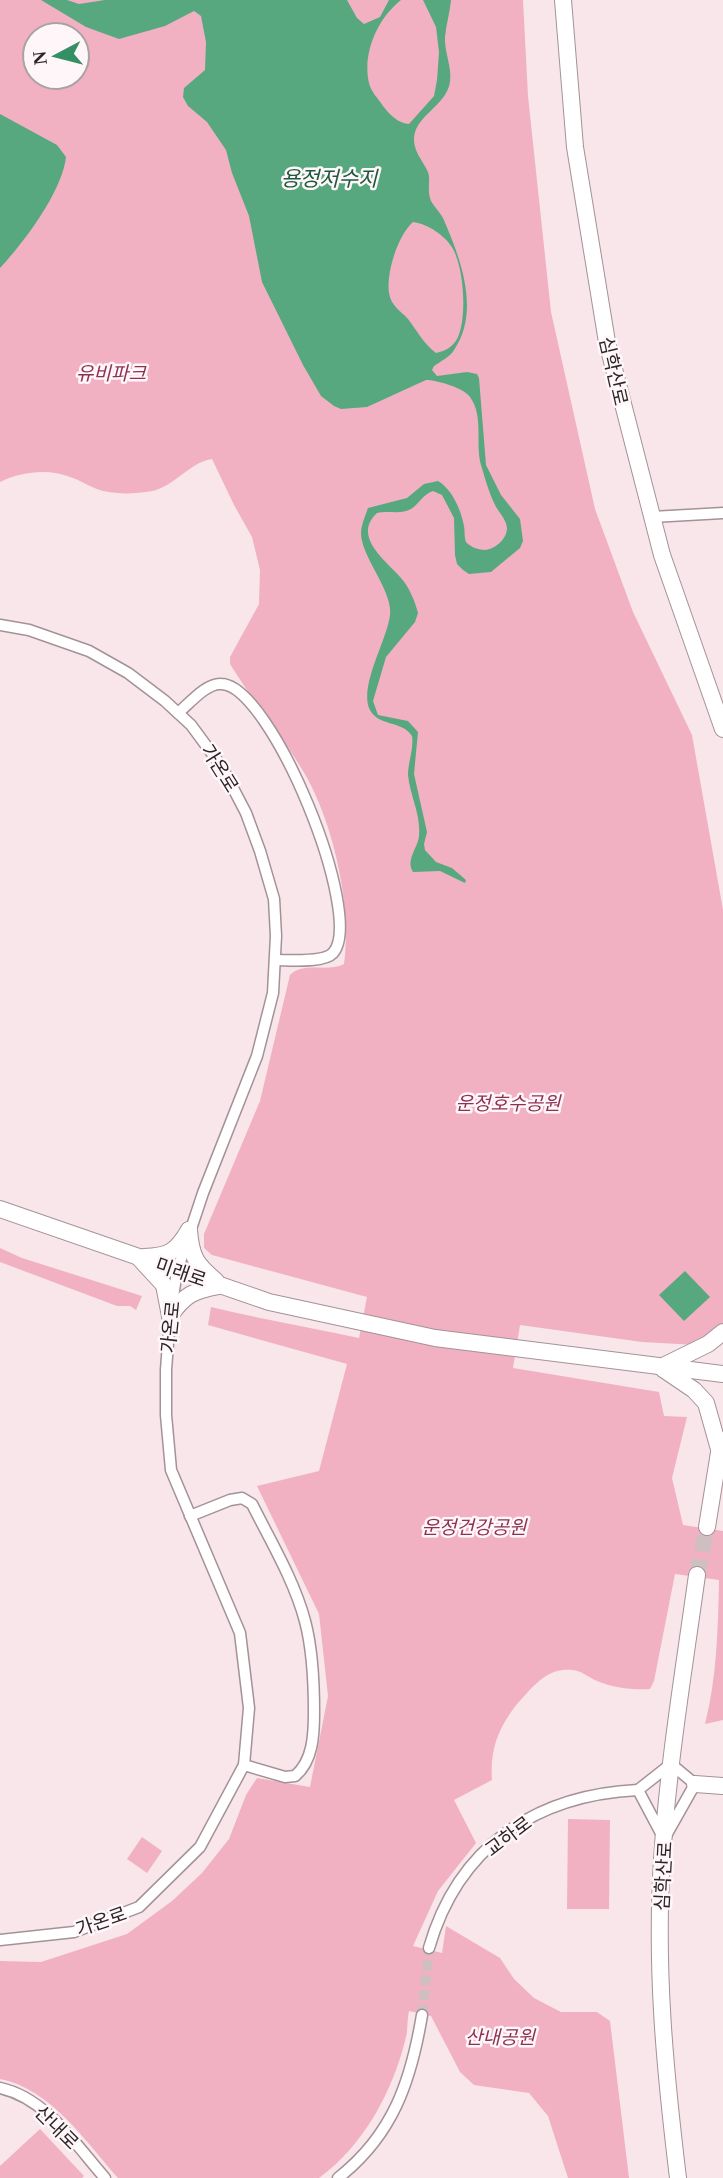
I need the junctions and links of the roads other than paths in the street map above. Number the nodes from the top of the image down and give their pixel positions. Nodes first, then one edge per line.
1 (564, 0) edge
2 (723, 513) edge
3 (652, 517) junction
4 (0, 625) edge
5 (178, 713) junction
6 (723, 729) edge
7 (276, 960) junction
8 (0, 1209) edge
9 (189, 1230) junction
10 (138, 1258) junction
11 (177, 1271) junction
12 (221, 1286) junction
13 (170, 1316) junction
14 (723, 1332) edge
15 (661, 1367) junction
16 (723, 1374) edge
17 (721, 1443) edge
18 (190, 1516) junction
19 (707, 1527) tunnel mouth
20 (697, 1575) tunnel mouth
21 (671, 1764) junction
22 (244, 1765) junction
23 (695, 1784) junction
24 (723, 1786) edge
25 (638, 1790) junction
26 (664, 1839) junction
27 (0, 1940) edge
28 (429, 1948) tunnel mouth
29 (422, 2015) tunnel mouth
30 (0, 2088) edge
31 (105, 2178) edge
32 (338, 2178) edge
33 (678, 2178) edge

1 - 3 street, 심학산로
2 - 3 street
3 - 6 street, 심학산로
4 - 5 street, 가온로
5 - 7 street, 가온로
5 - 7 street
7 - 9 street, 가온로
8 - 10 street, 미래로
9 - 10 street
9 - 11 street, 가온로
9 - 12 street
10 - 11 street, 미래로
10 - 13 street
11 - 12 street, 미래로
11 - 13 street, 가온로
12 - 13 street
12 - 15 street, 미래로
13 - 18 street, 가온로
14 - 15 street
15 - 16 street
15 - 17 street
17 - 19 street
18 - 22 street, 가온로
18 - 22 street
20 - 21 street, 심학산로
21 - 23 street
21 - 25 street
21 - 26 street, 심학산로
22 - 27 street, 가온로
23 - 24 street
23 - 26 street
25 - 26 street
25 - 28 street, 교하로
26 - 33 street, 심학산로
29 - 32 street
30 - 31 street, 산내로

